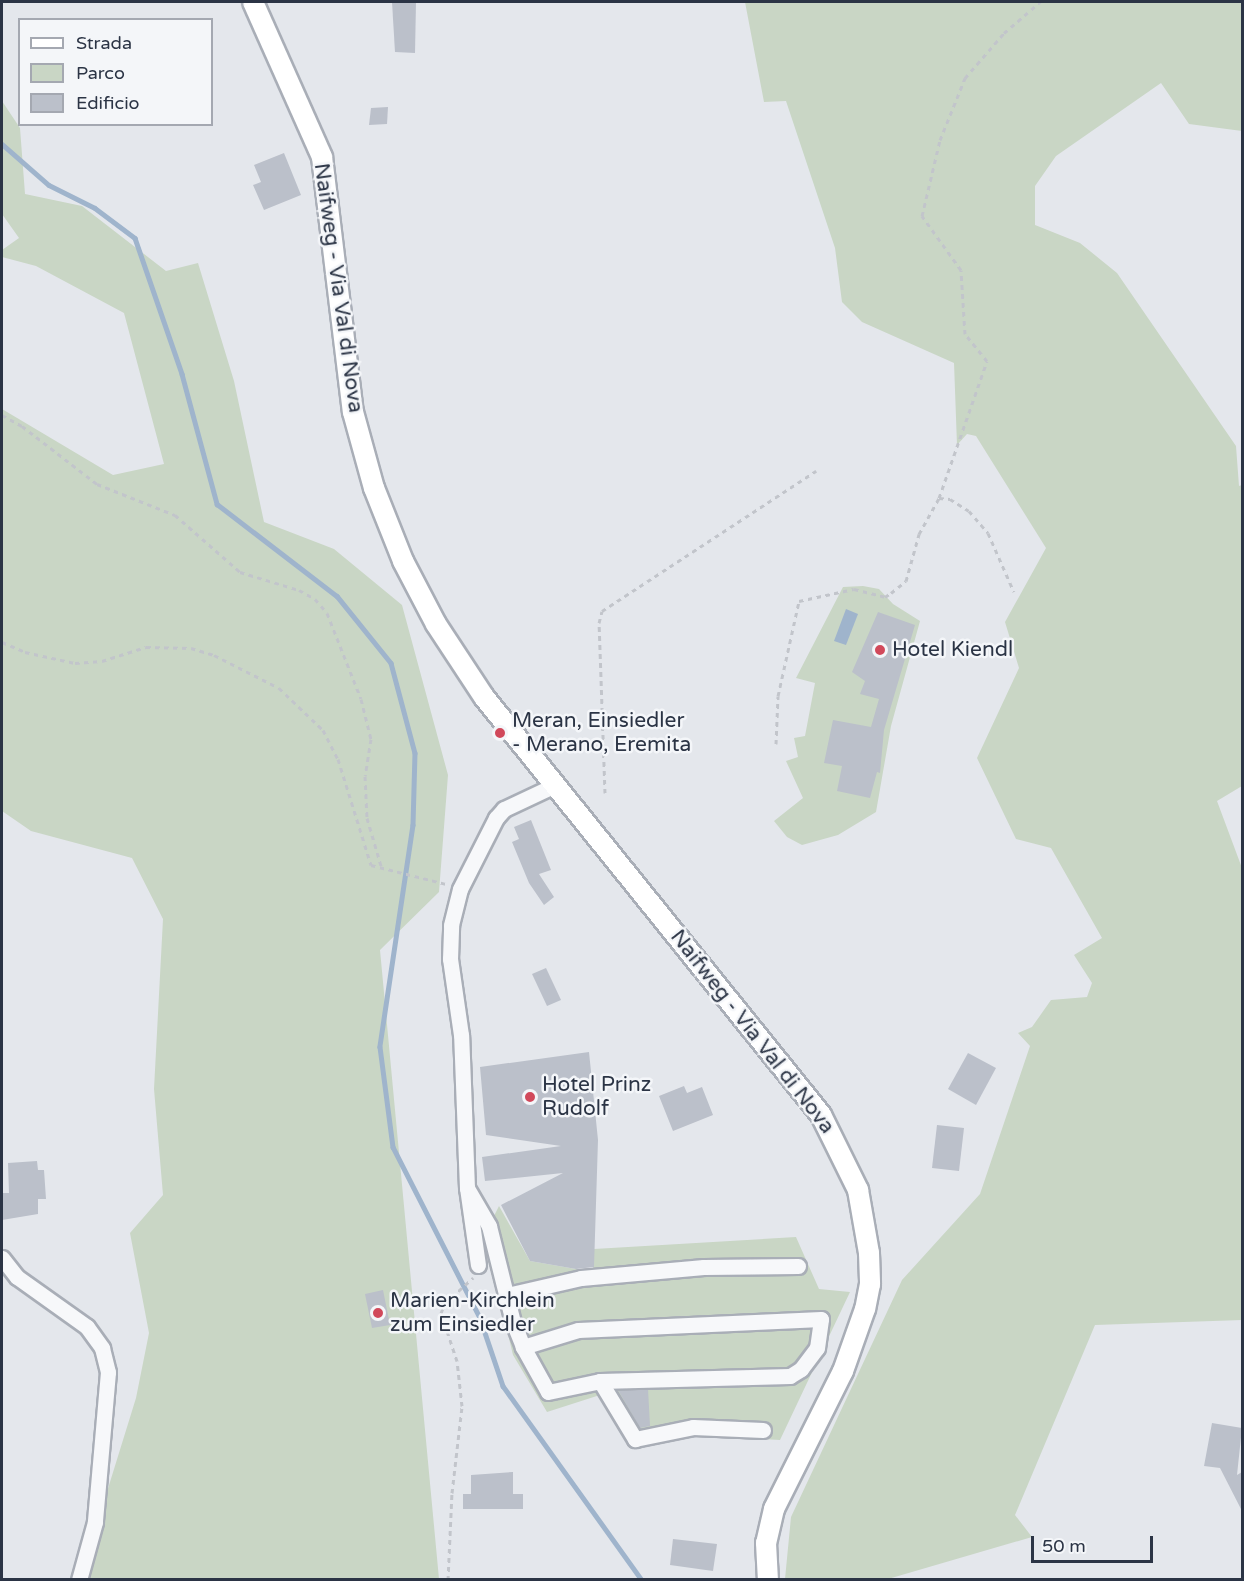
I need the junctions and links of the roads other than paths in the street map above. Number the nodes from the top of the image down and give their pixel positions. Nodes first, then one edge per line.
1 (253, 2) edge
2 (555, 785) junction
3 (467, 1188) junction
4 (2, 1258) edge
5 (478, 1265) dead end
6 (798, 1266) dead end
7 (507, 1295) junction
8 (523, 1347) junction
9 (600, 1381) junction
10 (763, 1430) dead end
11 (79, 1580) edge
12 (768, 1580) edge

1 - 2 main road, Naifweg - Via Val di Nova
2 - 3 street
2 - 12 main road, Naifweg - Via Val di Nova
3 - 5 street
3 - 7 street
4 - 11 street
6 - 7 street
7 - 8 street
8 - 9 street
8 - 9 street
9 - 10 street

